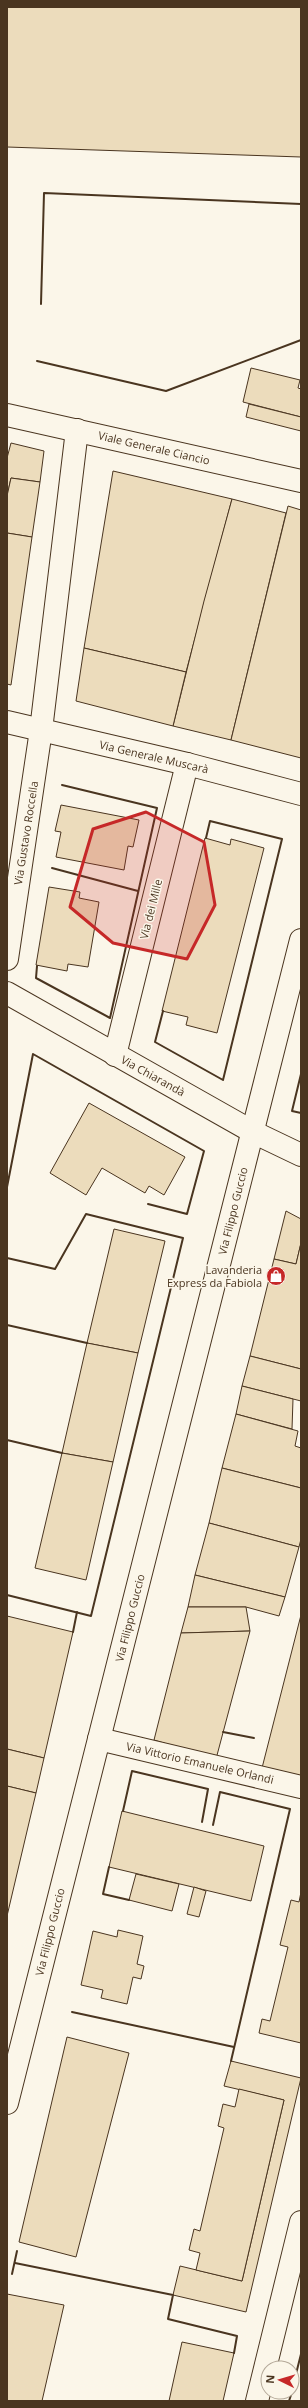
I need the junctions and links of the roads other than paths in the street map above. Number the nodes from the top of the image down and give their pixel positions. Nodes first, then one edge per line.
1 (7, 414) edge
2 (77, 430) junction
3 (301, 481) edge
4 (7, 722) edge
5 (41, 730) junction
6 (187, 764) junction
7 (301, 794) edge
8 (301, 940) edge
9 (7, 959) edge
10 (7, 993) edge
11 (115, 1055) junction
12 (253, 1132) junction
13 (301, 1155) edge
14 (99, 1739) junction
15 (301, 1788) edge
16 (7, 2104) edge
17 (301, 2222) edge
18 (257, 2401) edge

1 - 2 street, Viale Generale Ciancio
2 - 3 street, Viale Generale Ciancio
2 - 5 street, Via Gustavo Roccella
4 - 5 street, Via Generale Muscarà
5 - 6 street, Via Generale Muscarà
5 - 9 street, Via Gustavo Roccella
6 - 7 street, Via Generale Muscarà
6 - 11 street, Via dei Mille
8 - 12 street, Via Filippo Guccio
10 - 11 street, Via Chiarandà
11 - 12 street, Via Chiarandà
12 - 13 street, Via Chiarandà
12 - 14 street, Via Filippo Guccio
14 - 15 street, Via Vittorio Emanuele Orlandi
14 - 16 street, Via Filippo Guccio
17 - 18 street

